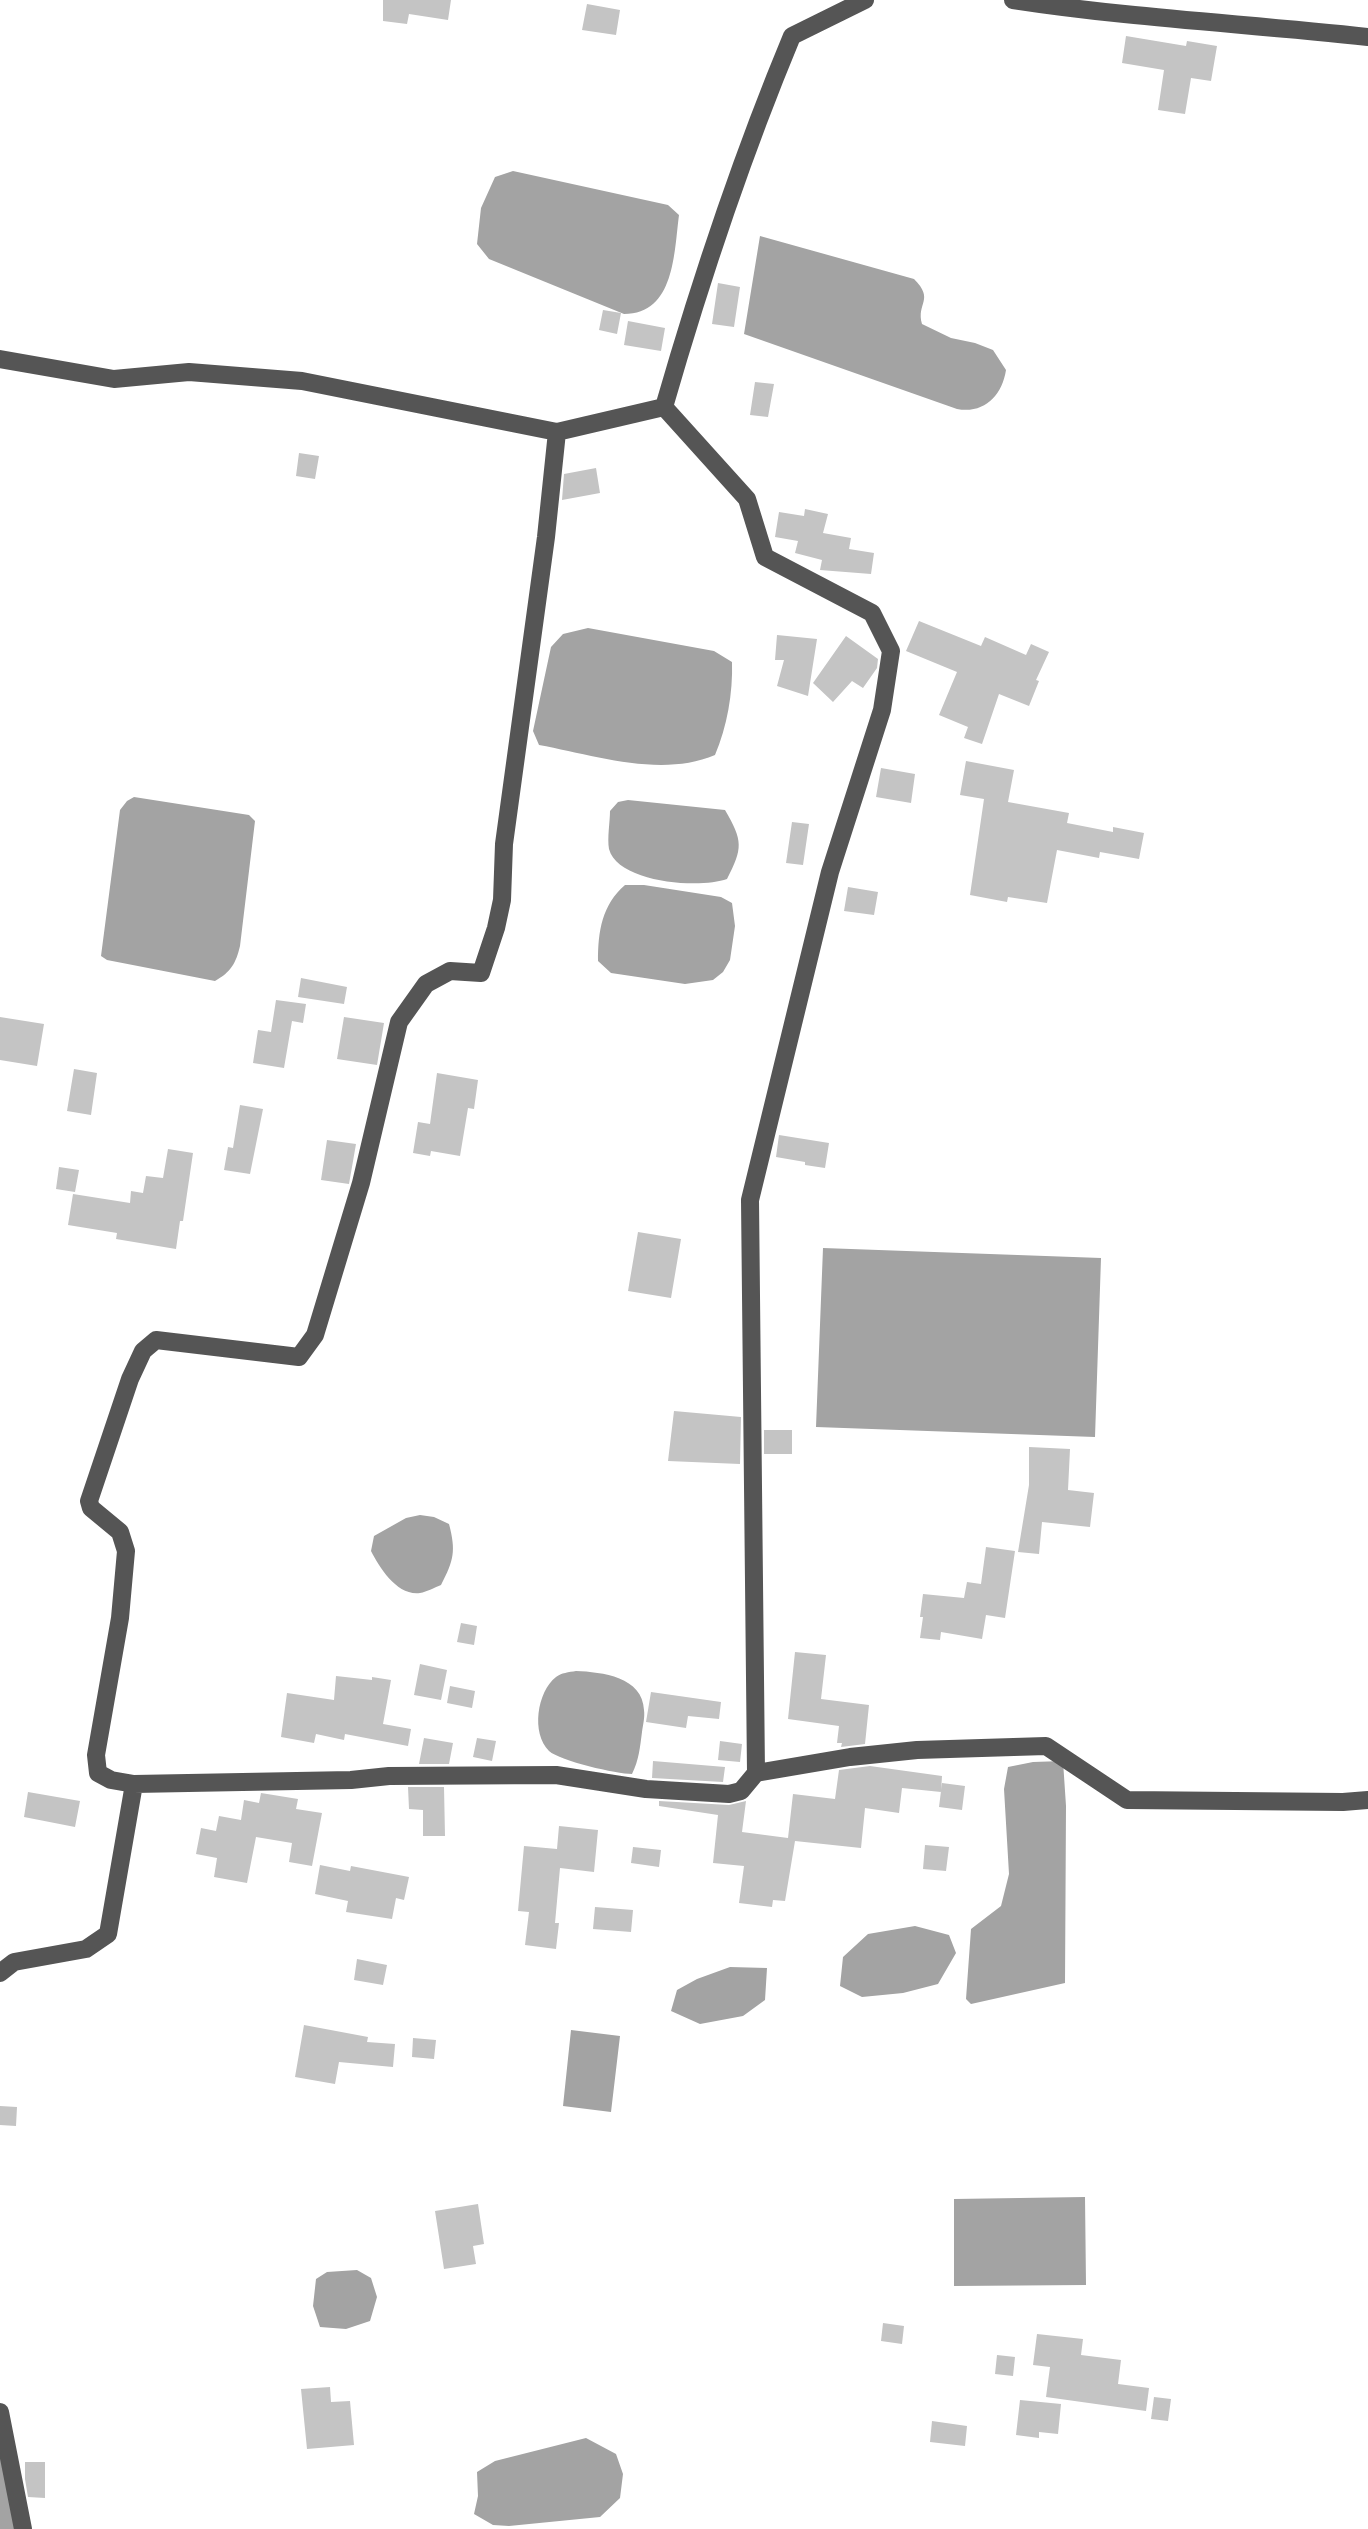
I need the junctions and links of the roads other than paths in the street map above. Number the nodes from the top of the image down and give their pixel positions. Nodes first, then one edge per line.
1 (864, 0) edge
2 (1013, 0) edge
3 (1368, 37) edge
4 (0, 359) edge
5 (664, 407) junction
6 (557, 432) junction
7 (756, 1773) junction
8 (134, 1784) junction
9 (1368, 1800) edge
10 (0, 1973) edge
11 (0, 2412) edge
12 (23, 2529) edge

1 - 5 street
2 - 3 street
4 - 6 street
5 - 6 street
5 - 7 street
6 - 8 street
7 - 8 street
7 - 9 street
8 - 10 street
11 - 12 street

